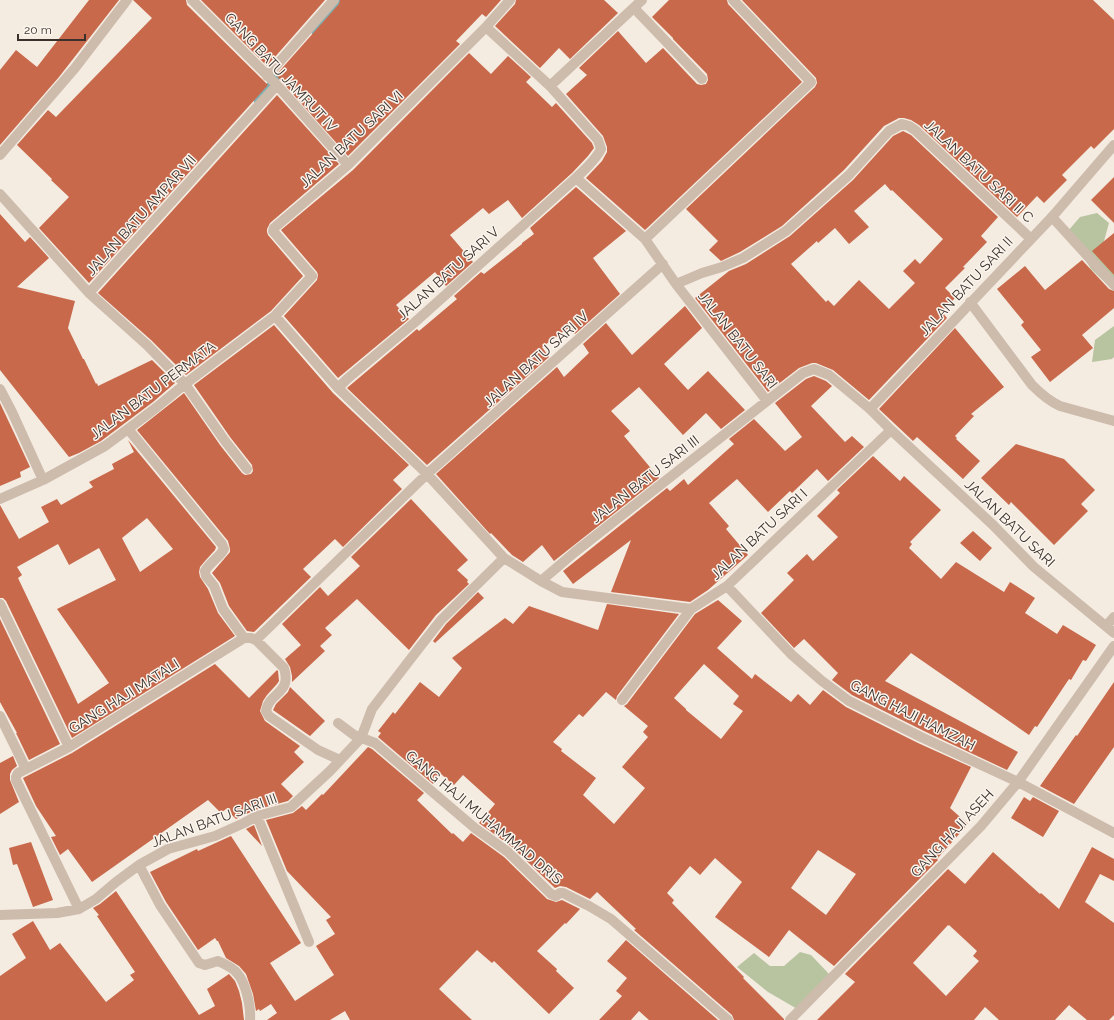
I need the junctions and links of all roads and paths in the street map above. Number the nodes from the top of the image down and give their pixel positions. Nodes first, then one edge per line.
1 (127, 0) edge
2 (192, 0) edge
3 (334, 0) edge
4 (510, 0) edge
5 (642, 0) edge
6 (733, 0) edge
7 (634, 8) junction
8 (486, 27) junction
9 (268, 76) junction
10 (702, 79) dead end
11 (276, 85) junction
12 (550, 86) junction
13 (1114, 145) edge
14 (0, 155) edge
15 (348, 165) junction
16 (576, 178) junction
17 (0, 194) edge
18 (1052, 217) junction
19 (1030, 238) junction
20 (645, 239) junction
21 (663, 264) junction
22 (676, 284) junction
23 (1114, 285) edge
24 (89, 293) junction
25 (970, 302) junction
26 (275, 316) junction
27 (185, 384) junction
28 (338, 388) junction
29 (0, 389) edge
30 (767, 401) junction
31 (870, 409) junction
32 (1114, 422) edge
33 (128, 429) junction
34 (891, 430) junction
35 (247, 469) dead end
36 (427, 474) junction
37 (43, 480) junction
38 (0, 499) edge
39 (504, 558) junction
40 (541, 581) junction
41 (727, 586) junction
42 (0, 604) edge
43 (691, 609) junction
44 (1114, 617) edge
45 (1110, 630) edge
46 (244, 638) junction
47 (256, 640) junction
48 (1114, 646) edge
49 (622, 700) dead end
50 (0, 716) edge
51 (338, 723) dead end
52 (357, 736) junction
53 (69, 747) junction
54 (336, 758) junction
55 (26, 769) junction
56 (1018, 782) junction
57 (257, 816) junction
58 (1114, 833) edge
59 (139, 865) junction
60 (79, 909) junction
61 (0, 915) edge
62 (309, 942) dead end
63 (250, 1020) edge
64 (728, 1020) edge
65 (790, 1020) edge

1 - 14 street
2 - 9 street, GANG BATU JAMRUT IV
3 - 9 street
4 - 8 street, JALAN BATU SARI VI
5 - 7 street
6 - 20 street
7 - 10 street
7 - 12 street
8 - 12 street
8 - 15 street, JALAN BATU SARI VI
9 - 11 street, GANG BATU JAMRUT IV
11 - 15 street, GANG BATU JAMRUT IV
11 - 24 street, JALAN BATU AMPAR VII
12 - 16 street
13 - 18 street, JALAN BATU SARI II
15 - 26 street, JALAN BATU SARI VI
16 - 20 street, JALAN BATU SARI
16 - 28 street, JALAN BATU SARI V
17 - 24 street
18 - 19 street, JALAN BATU SARI II
18 - 23 street
19 - 22 street, JALAN BATU SARI II C
19 - 25 street, JALAN BATU SARI II
20 - 21 street, JALAN BATU SARI
21 - 22 street, JALAN BATU SARI
21 - 36 street, JALAN BATU SARI IV
22 - 30 street, JALAN BATU SARI
24 - 27 street, JALAN BATU AMPAR VII
25 - 31 street, JALAN BATU SARI II
25 - 32 street
26 - 27 street, JALAN BATU PERMATA
26 - 28 street
27 - 33 street, JALAN BATU PERMATA
27 - 35 street, JALAN BATU AMPAR VII
28 - 36 street
29 - 37 street
30 - 31 street, JALAN BATU SARI
30 - 40 street, JALAN BATU SARI III
31 - 34 street, JALAN BATU SARI
33 - 37 street, JALAN BATU PERMATA
33 - 46 street
34 - 41 street, JALAN BATU SARI I
34 - 45 street, JALAN BATU SARI
36 - 39 street
36 - 47 street, JALAN BATU SARI IV
37 - 38 street, JALAN BATU PERMATA
39 - 40 street
39 - 52 street, JALAN BATU SARI III
40 - 43 street
41 - 43 street, JALAN BATU SARI I
41 - 56 street, GANG HAJI HAMZAH
42 - 53 street, GANG HAJI MATALI
43 - 49 street, JALAN BATU SARI I
44 - 45 street
46 - 47 street
46 - 53 street, GANG HAJI MATALI
47 - 54 street
48 - 56 street, GANG HAJI ASEH
50 - 55 street
51 - 52 street
52 - 54 street, JALAN BATU SARI III
52 - 64 street, GANG HAJI MUHAMMAD DRIS
53 - 55 street
54 - 57 street, JALAN BATU SARI III
55 - 60 street
56 - 58 street, GANG HAJI HAMZAH
56 - 65 street, GANG HAJI ASEH
57 - 59 street, JALAN BATU SARI III
57 - 62 street
59 - 60 street, JALAN BATU SARI III
59 - 63 street
60 - 61 street, JALAN BATU SARI III

